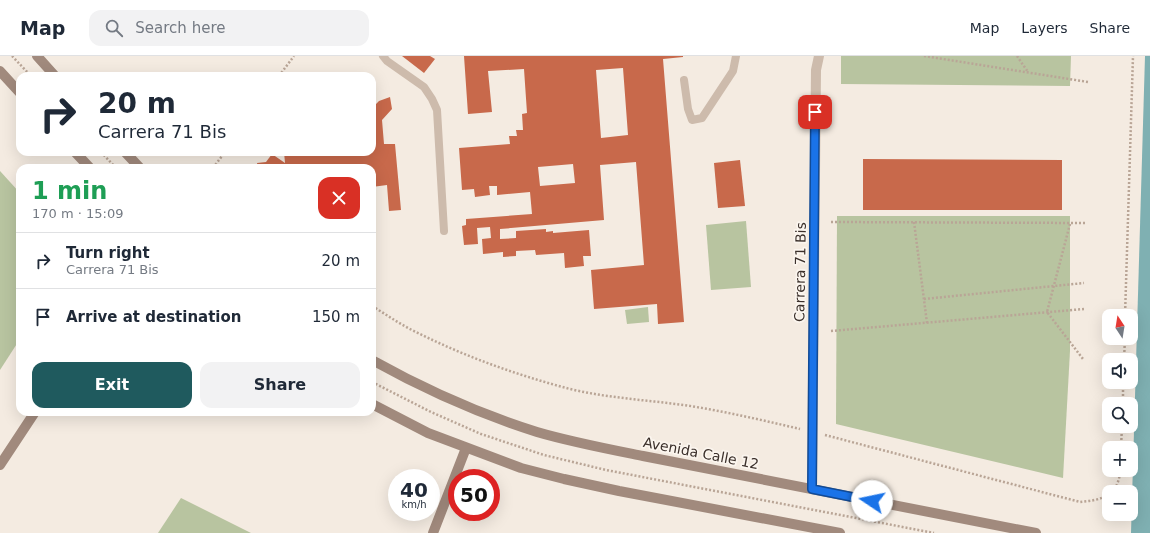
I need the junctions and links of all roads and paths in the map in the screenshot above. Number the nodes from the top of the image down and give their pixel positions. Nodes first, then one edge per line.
1 (12, 56) edge
2 (37, 56) edge
3 (294, 56) edge
4 (383, 56) edge
5 (736, 56) edge
6 (819, 56) edge
7 (924, 56) edge
8 (1016, 56) edge
9 (1133, 56) edge
10 (0, 71) edge
11 (27, 72) edge
12 (51, 72) edge
13 (282, 72) edge
14 (1028, 73) junction
15 (684, 80) dead end
16 (1088, 82) dead end
17 (16, 88) edge
18 (80, 156) edge
19 (105, 156) edge
20 (130, 156) edge
21 (86, 164) edge
22 (112, 164) edge
23 (136, 164) edge
24 (831, 222) dead end
25 (914, 222) junction
26 (1070, 224) junction
27 (1085, 224) dead end
28 (444, 232) dead end
29 (1084, 283) dead end
30 (1054, 286) junction
31 (924, 299) junction
32 (376, 308) edge
33 (1084, 309) dead end
34 (1125, 309) edge
35 (1047, 312) junction
36 (927, 323) junction
37 (830, 331) dead end
38 (1082, 359) dead end
39 (376, 362) edge
40 (376, 406) edge
41 (32, 416) edge
42 (813, 432) junction
43 (466, 448) junction
44 (0, 465) edge
45 (812, 489) junction
46 (1102, 498) edge
47 (433, 533) edge
48 (840, 533) edge
49 (1036, 533) edge

1 - 11 path
2 - 12 main road
3 - 13 path
4 - 28 lane
5 - 15 lane
6 - 42 street, Carrera 71 Bis
7 - 14 path
8 - 14 path
9 - 34 path
10 - 17 main road
14 - 16 path
18 - 21 main road
19 - 22 path
20 - 23 main road
24 - 25 path
25 - 26 path
25 - 31 path
26 - 27 path
26 - 30 path
29 - 30 path
30 - 31 path
30 - 35 path
31 - 36 path
32 - 42 path
33 - 35 path
35 - 36 path
35 - 38 path
36 - 37 path
39 - 45 main road, Avenida Calle 12
40 - 43 main road
41 - 44 main road
42 - 45 street, Carrera 71 Bis
42 - 46 path
43 - 47 main road
43 - 48 main road
45 - 49 main road, Avenida Calle 12

